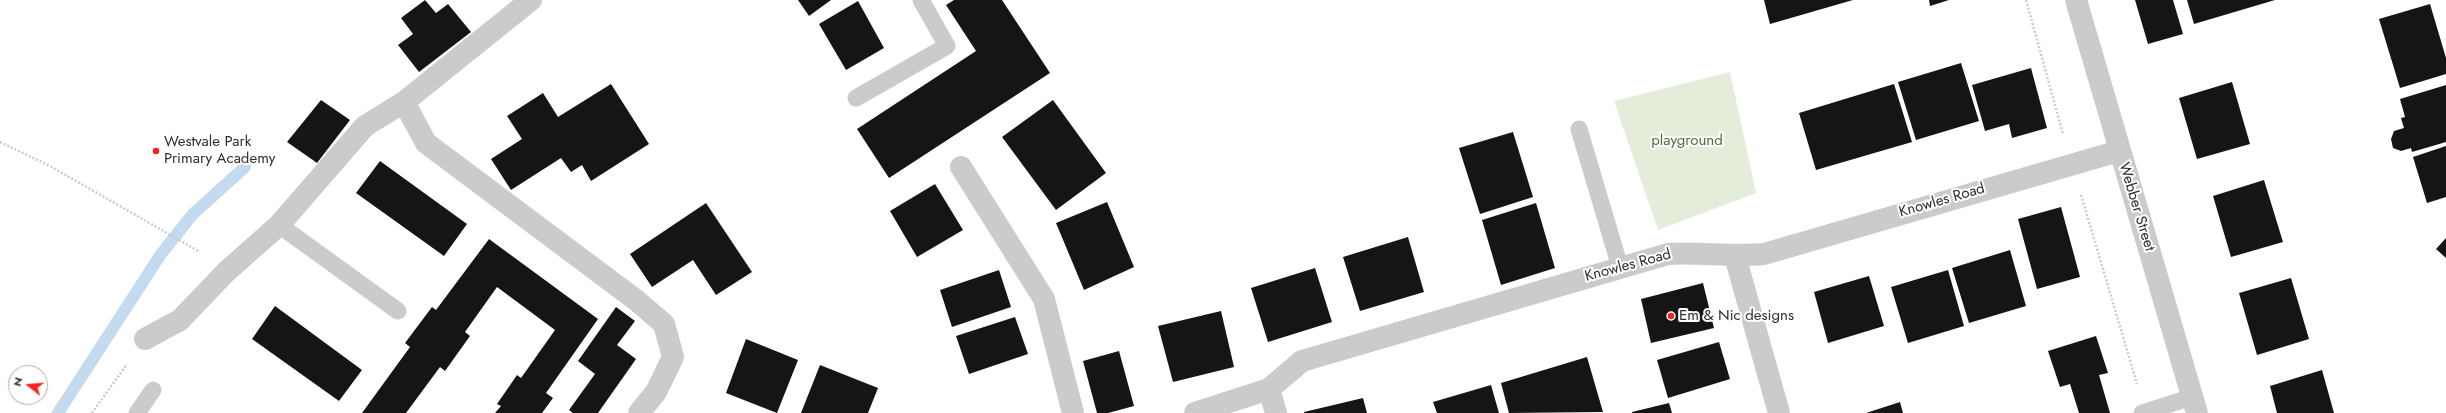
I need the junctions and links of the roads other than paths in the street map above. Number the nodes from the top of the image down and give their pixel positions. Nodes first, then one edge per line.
1 (531, 0) edge
2 (921, 0) edge
3 (2076, 0) edge
4 (856, 98) dead end
5 (404, 102) junction
6 (1579, 129) dead end
7 (2119, 151) junction
8 (961, 167) dead end
9 (279, 225) junction
10 (1735, 256) junction
11 (1620, 267) junction
12 (398, 311) dead end
13 (145, 339) road end
14 (1269, 389) junction
15 (153, 390) dead end
16 (2195, 405) edge
17 (2144, 412) edge
18 (137, 413) edge
19 (639, 413) edge
20 (1073, 413) edge
21 (1195, 413) edge
22 (1276, 413) edge
23 (1778, 413) edge

1 - 5 street
2 - 4 lane
3 - 7 street, Webber Street
5 - 9 street
5 - 19 street
6 - 11 lane
7 - 10 street, Knowles Road
7 - 16 street, Webber Street
8 - 20 street
9 - 12 lane
9 - 13 street
10 - 11 street, Knowles Road
10 - 23 street
11 - 14 street, Knowles Road
14 - 21 street, Knowles Road
14 - 22 street
15 - 18 lane
16 - 17 lane

